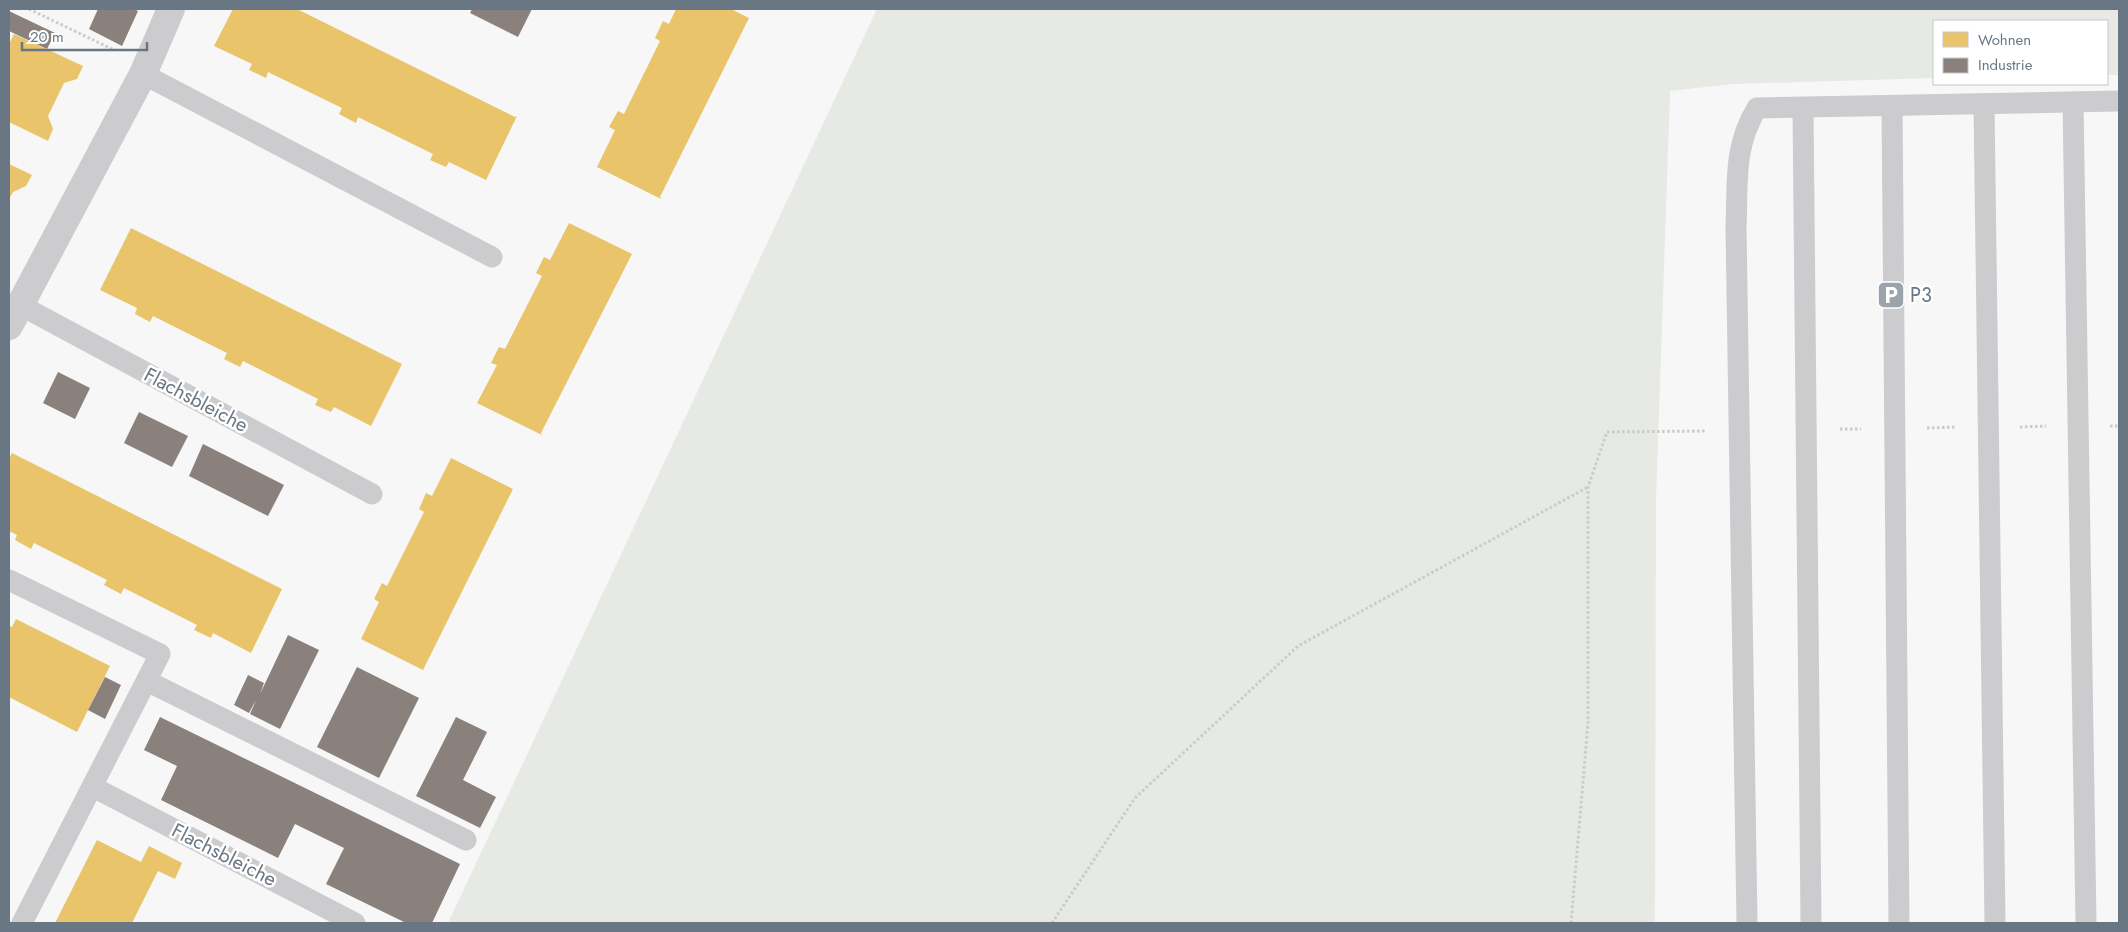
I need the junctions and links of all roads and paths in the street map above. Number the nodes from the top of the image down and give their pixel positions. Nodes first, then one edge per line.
1 (29, 9) edge
2 (171, 9) edge
3 (145, 70) junction
4 (2119, 101) edge
5 (2073, 102) junction
6 (1984, 104) junction
7 (1892, 106) junction
8 (1803, 108) junction
9 (492, 257) dead end
10 (14, 316) edge
11 (1680, 431) dead end
12 (1588, 487) junction
13 (372, 494) dead end
14 (9, 580) edge
15 (147, 681) junction
16 (93, 787) junction
17 (466, 840) dead end
18 (22, 923) edge
19 (355, 923) edge
20 (1052, 923) edge
21 (1571, 923) edge
22 (1747, 923) edge
23 (1812, 923) edge
24 (1899, 923) edge
25 (1996, 923) edge
26 (2086, 923) edge

1 - 3 path
2 - 3 street, Flachsbleiche
3 - 9 lane
3 - 10 street, Flachsbleiche
4 - 5 lane
5 - 6 lane
5 - 26 lane
6 - 7 lane
6 - 25 lane
7 - 8 lane
7 - 24 lane
8 - 22 lane
8 - 23 lane
10 - 13 lane, Flachsbleiche
11 - 12 path
12 - 20 path
12 - 21 path
14 - 15 lane
15 - 16 lane
15 - 17 lane
16 - 18 lane
16 - 19 lane, Flachsbleiche

